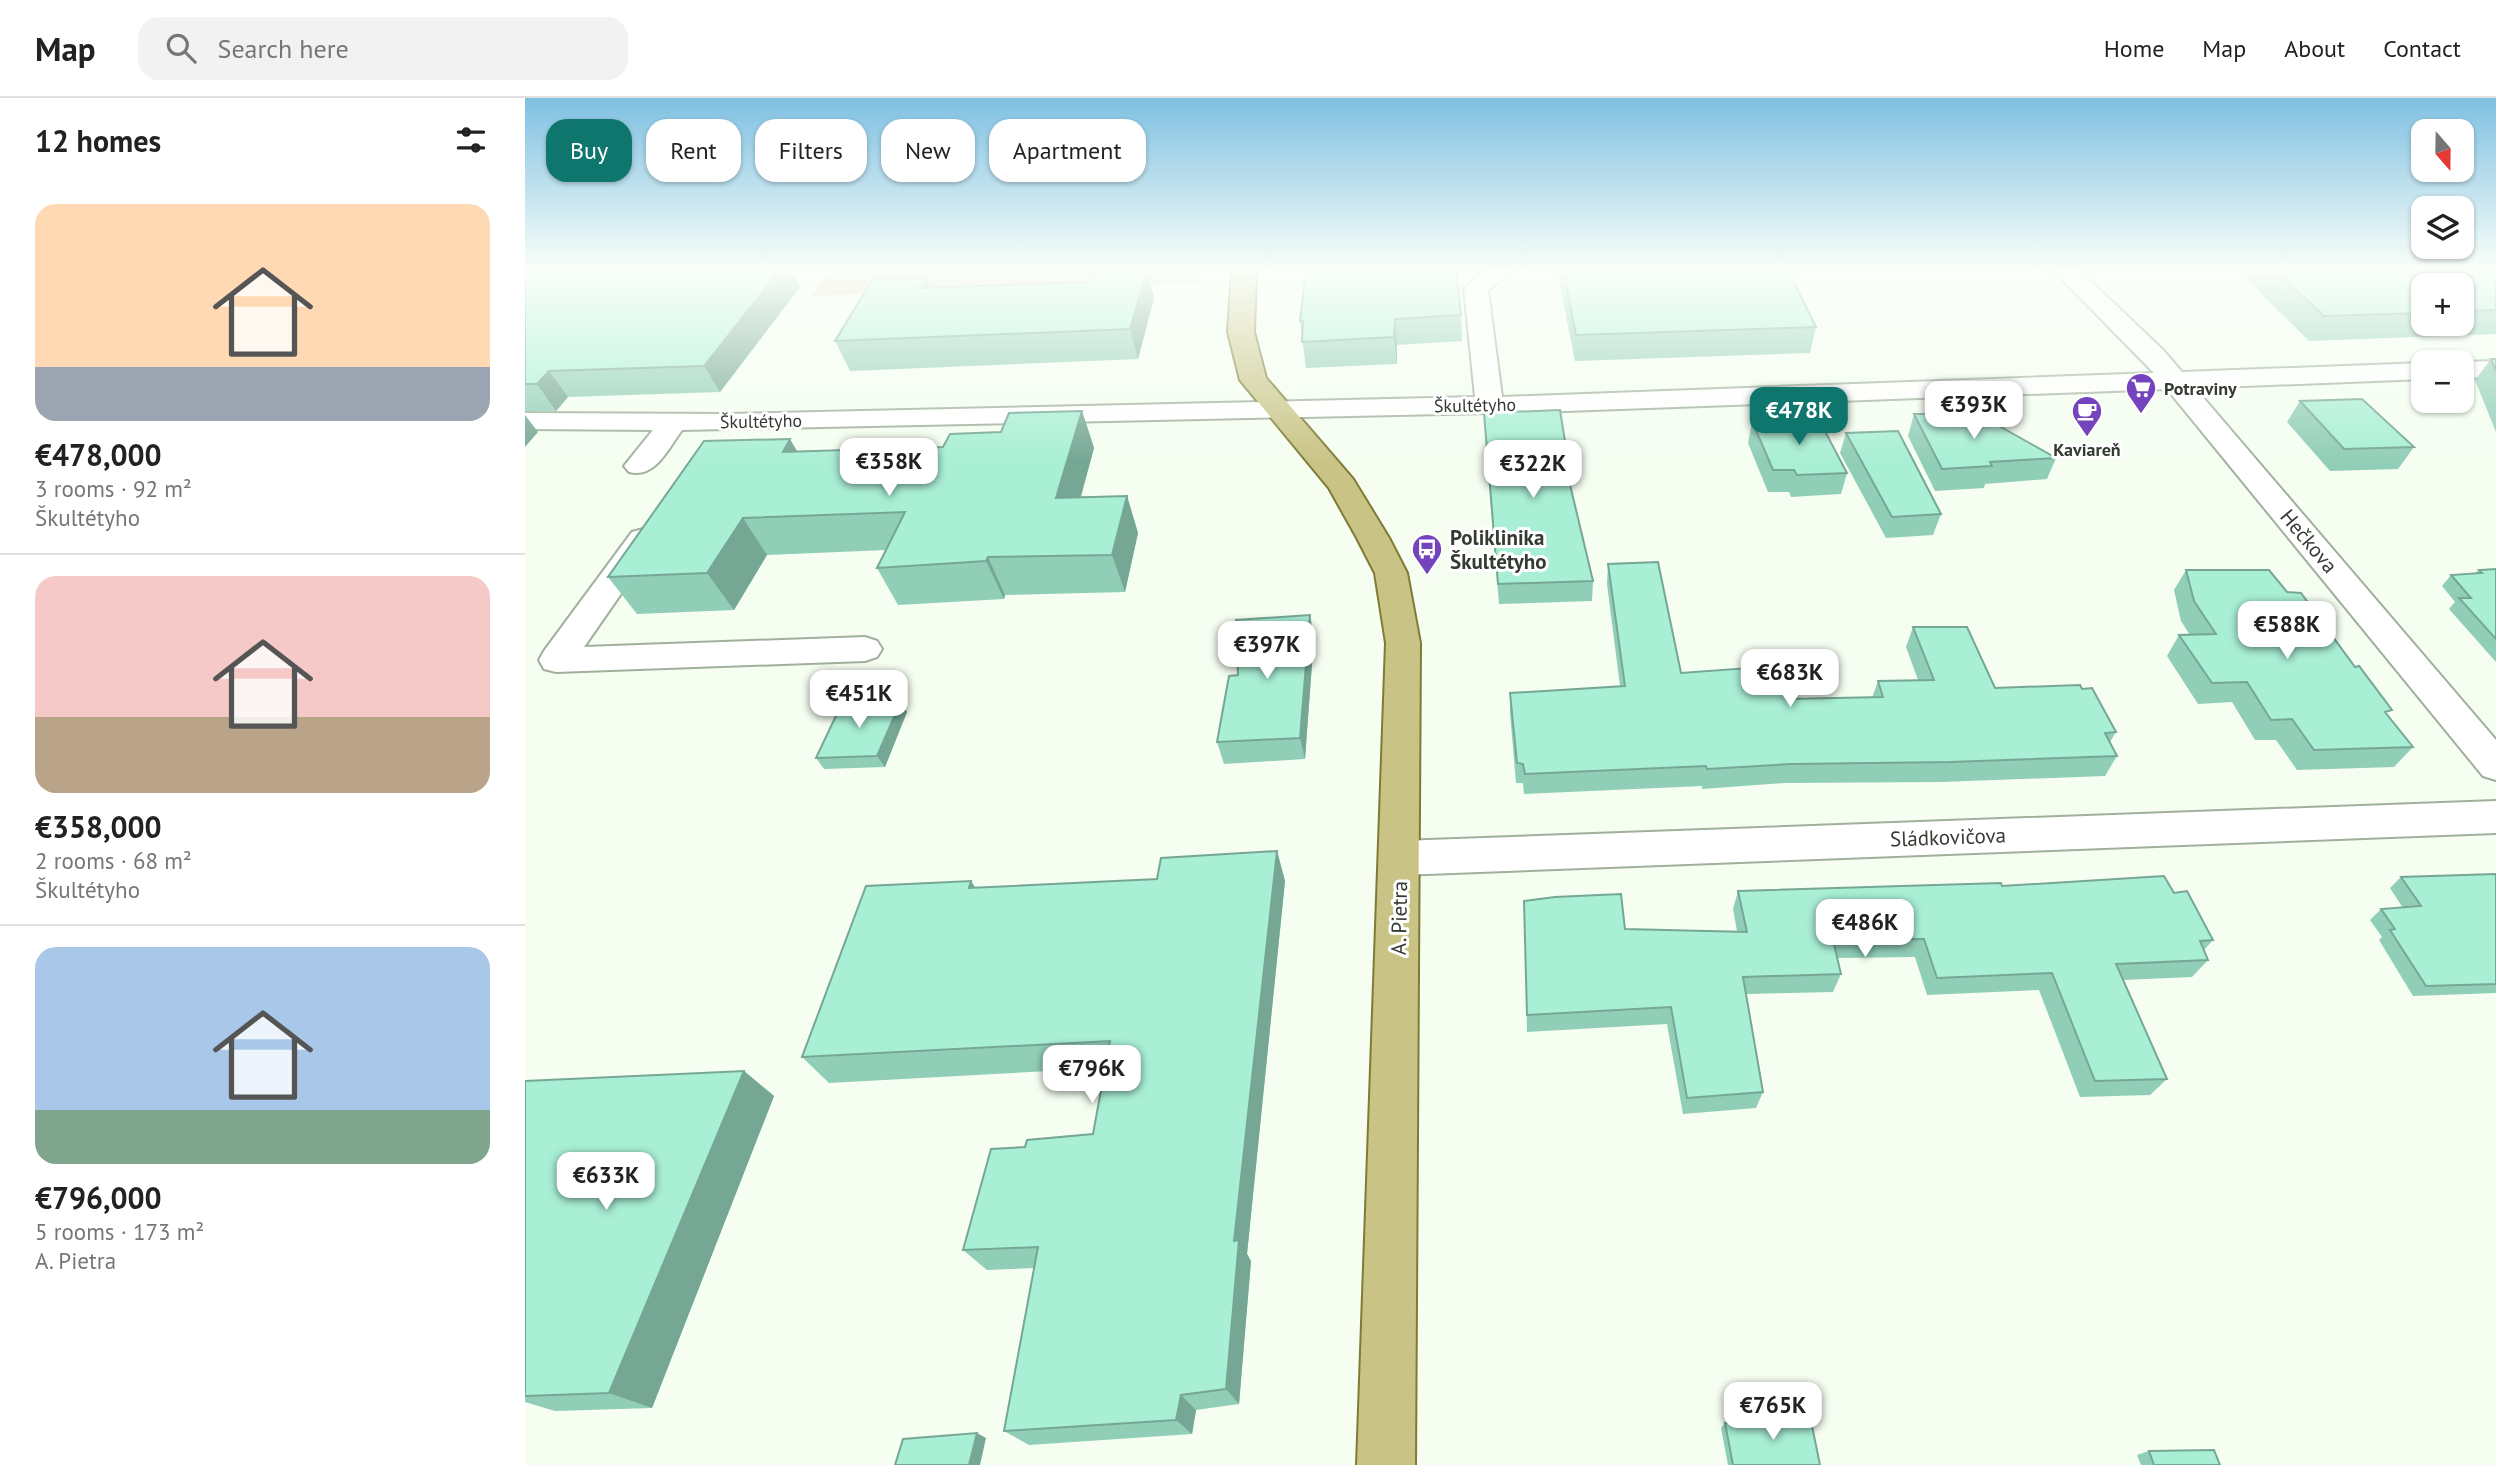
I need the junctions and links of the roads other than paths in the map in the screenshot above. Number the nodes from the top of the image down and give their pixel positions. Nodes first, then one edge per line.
1 (1241, 334) edge
2 (1481, 334) edge
3 (2131, 334) edge
4 (2496, 369) edge
5 (2474, 370) edge
6 (2411, 372) edge
7 (2176, 381) junction
8 (1489, 404) junction
9 (1275, 409) junction
10 (525, 421) edge
11 (674, 422) junction
12 (729, 422) junction
13 (705, 454) edge
14 (639, 467) dead end
15 (661, 514) edge
16 (865, 649) dead end
17 (2496, 766) edge
18 (2496, 817) edge
19 (1400, 858) junction
20 (1386, 1465) edge

1 - 9 main road, A. Pietra
2 - 8 street
3 - 7 street, Hečkova
4 - 5 street
6 - 7 street, Škultétyho
7 - 8 street, Škultétyho
7 - 17 street, Hečkova
8 - 9 street, Škultétyho
9 - 12 street, Škultétyho
9 - 19 main road, A. Pietra
10 - 11 street, Škultétyho
11 - 12 street, Škultétyho
11 - 14 street
12 - 13 street
15 - 16 street
18 - 19 street, Sládkovičova
19 - 20 main road, A. Pietra

